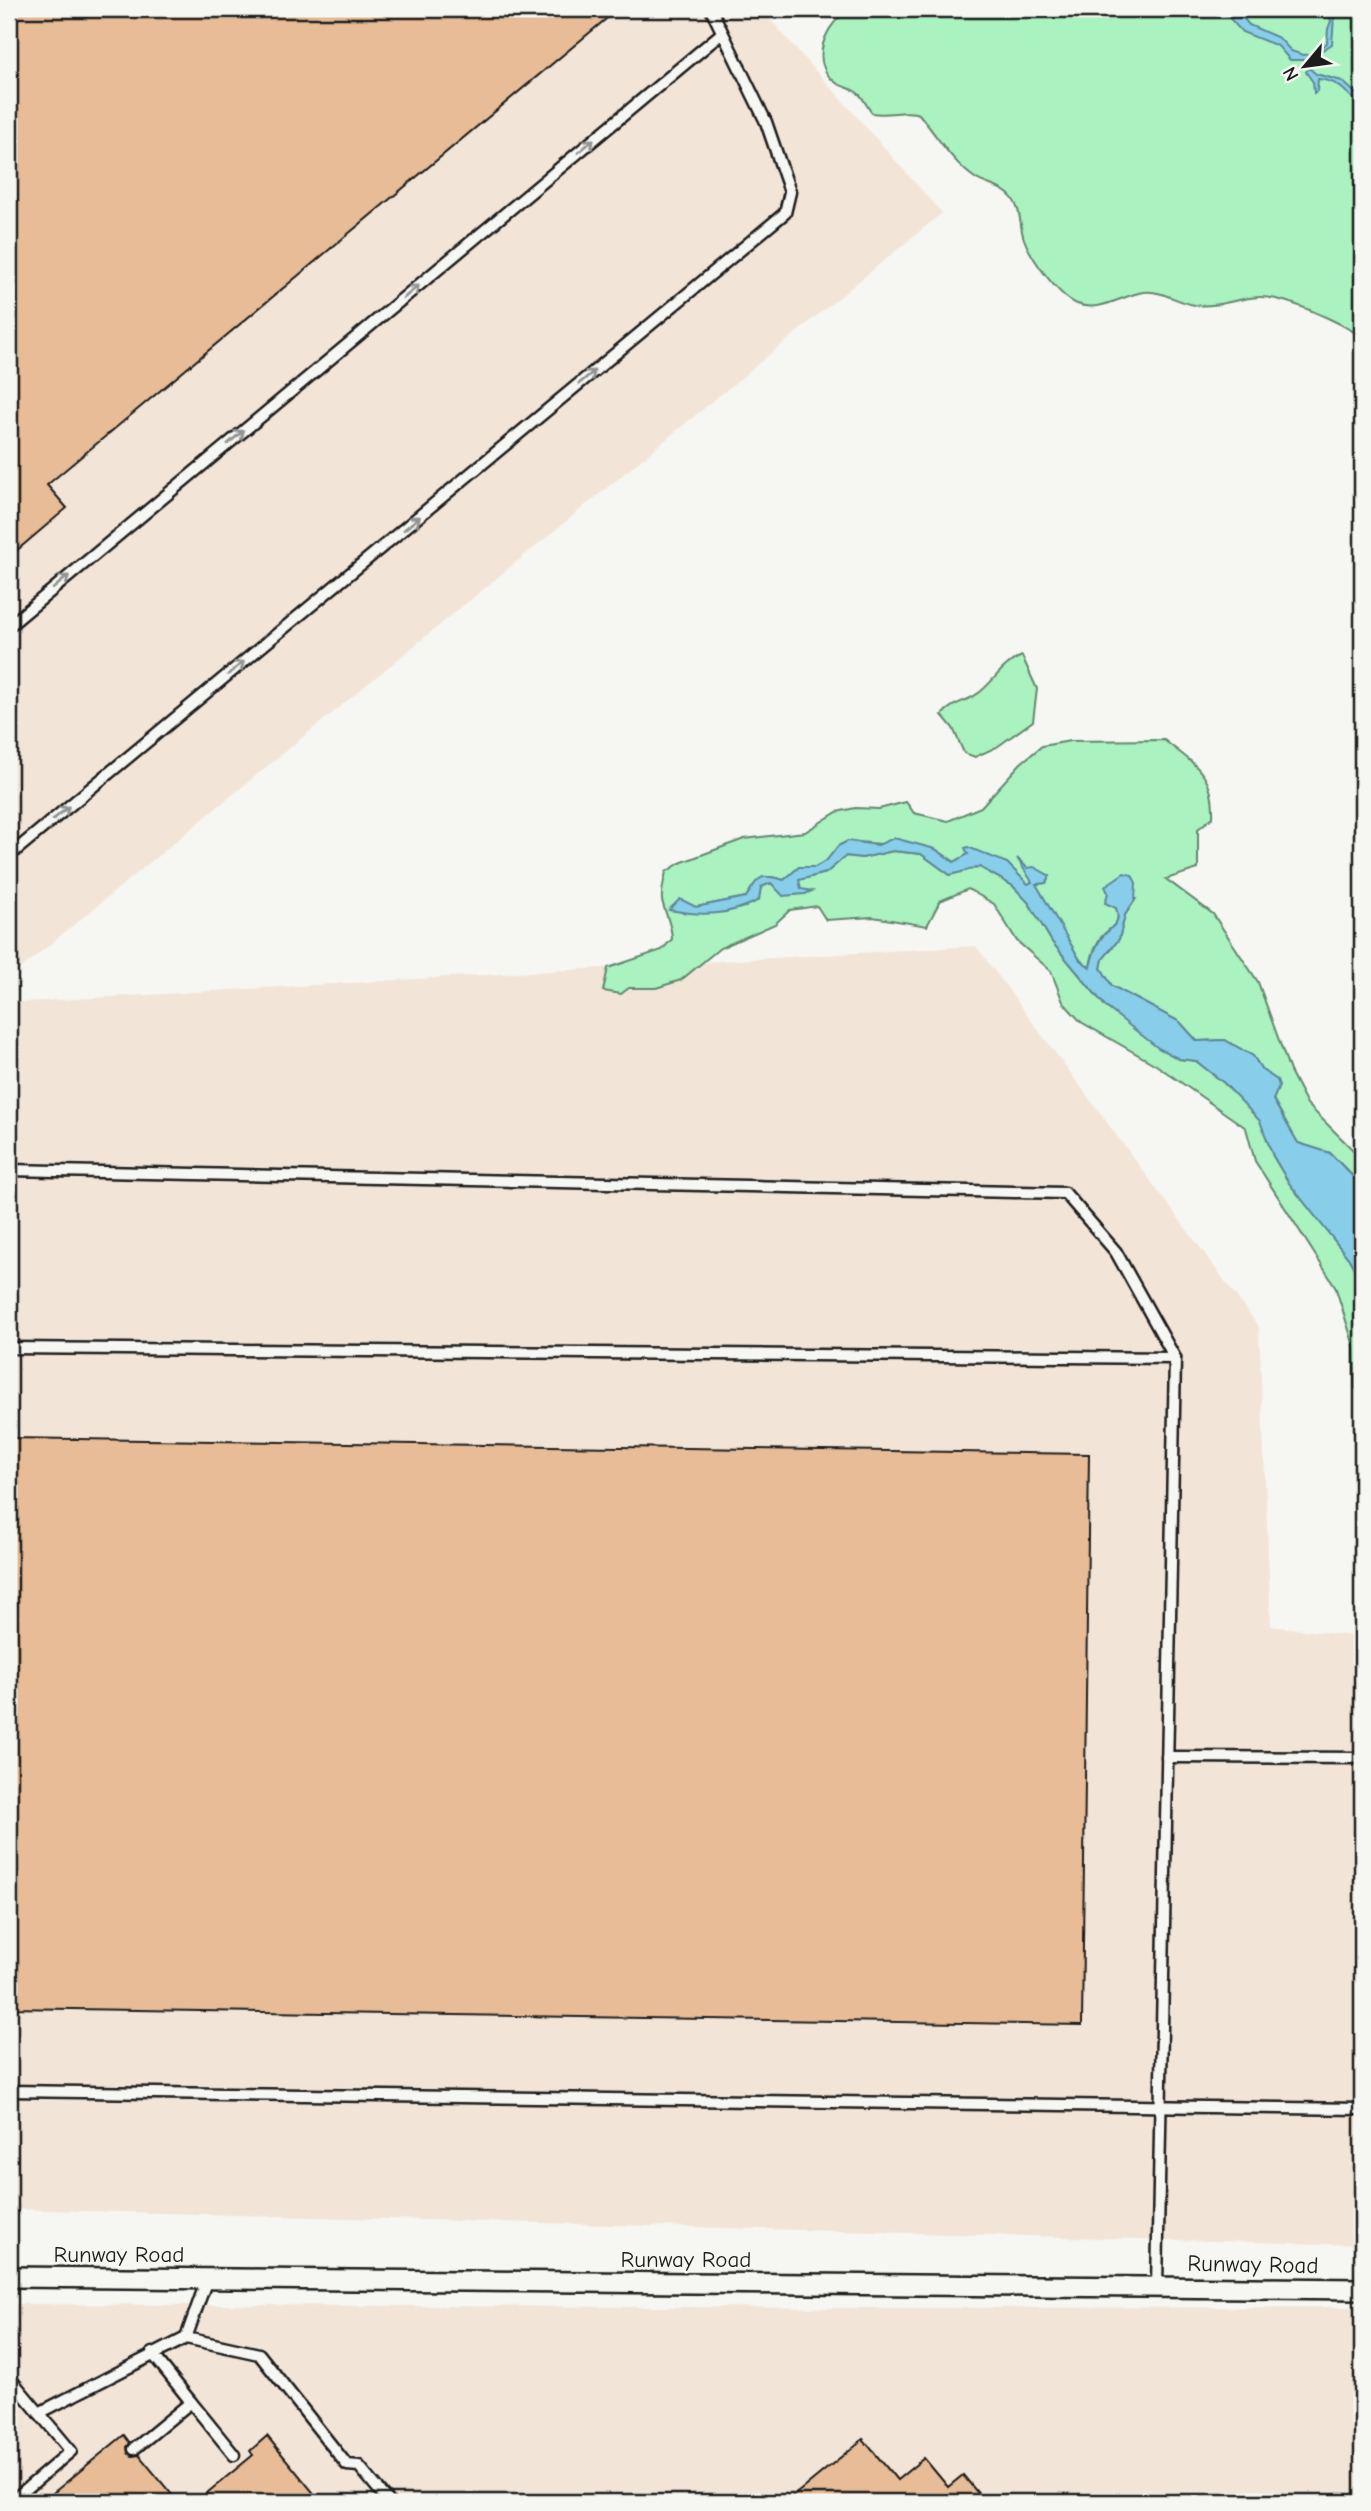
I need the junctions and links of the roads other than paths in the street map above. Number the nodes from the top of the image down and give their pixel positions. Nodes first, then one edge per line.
1 (711, 9) edge
2 (722, 33) junction
3 (9, 626) edge
4 (9, 856) edge
5 (9, 1170) edge
6 (9, 1348) edge
7 (1175, 1358) junction
8 (1167, 1757) junction
9 (1362, 1758) edge
10 (9, 2091) edge
11 (1161, 2108) junction
12 (1362, 2109) edge
13 (9, 2277) edge
14 (207, 2279) junction
15 (1157, 2287) junction
16 (1362, 2289) edge
17 (186, 2337) junction
18 (152, 2353) junction
19 (9, 2377) edge
20 (191, 2402) junction
21 (39, 2413) junction
22 (134, 2449) dead end
23 (234, 2455) dead end
24 (11, 2502) edge
25 (389, 2502) edge

1 - 2 lane
3 -> 2 lane
4 -> 2 lane
5 - 7 lane
6 - 7 lane
7 - 8 lane
8 - 9 lane
8 - 11 lane
10 - 11 lane
11 - 12 lane
11 - 15 lane
13 - 14 street, Runway Road
14 - 15 street, Runway Road
14 - 17 lane
15 - 16 street, Runway Road
17 - 18 lane
17 - 25 lane
18 - 20 lane
18 - 21 lane
19 - 21 lane
20 - 22 lane
20 - 23 lane
21 - 24 lane

